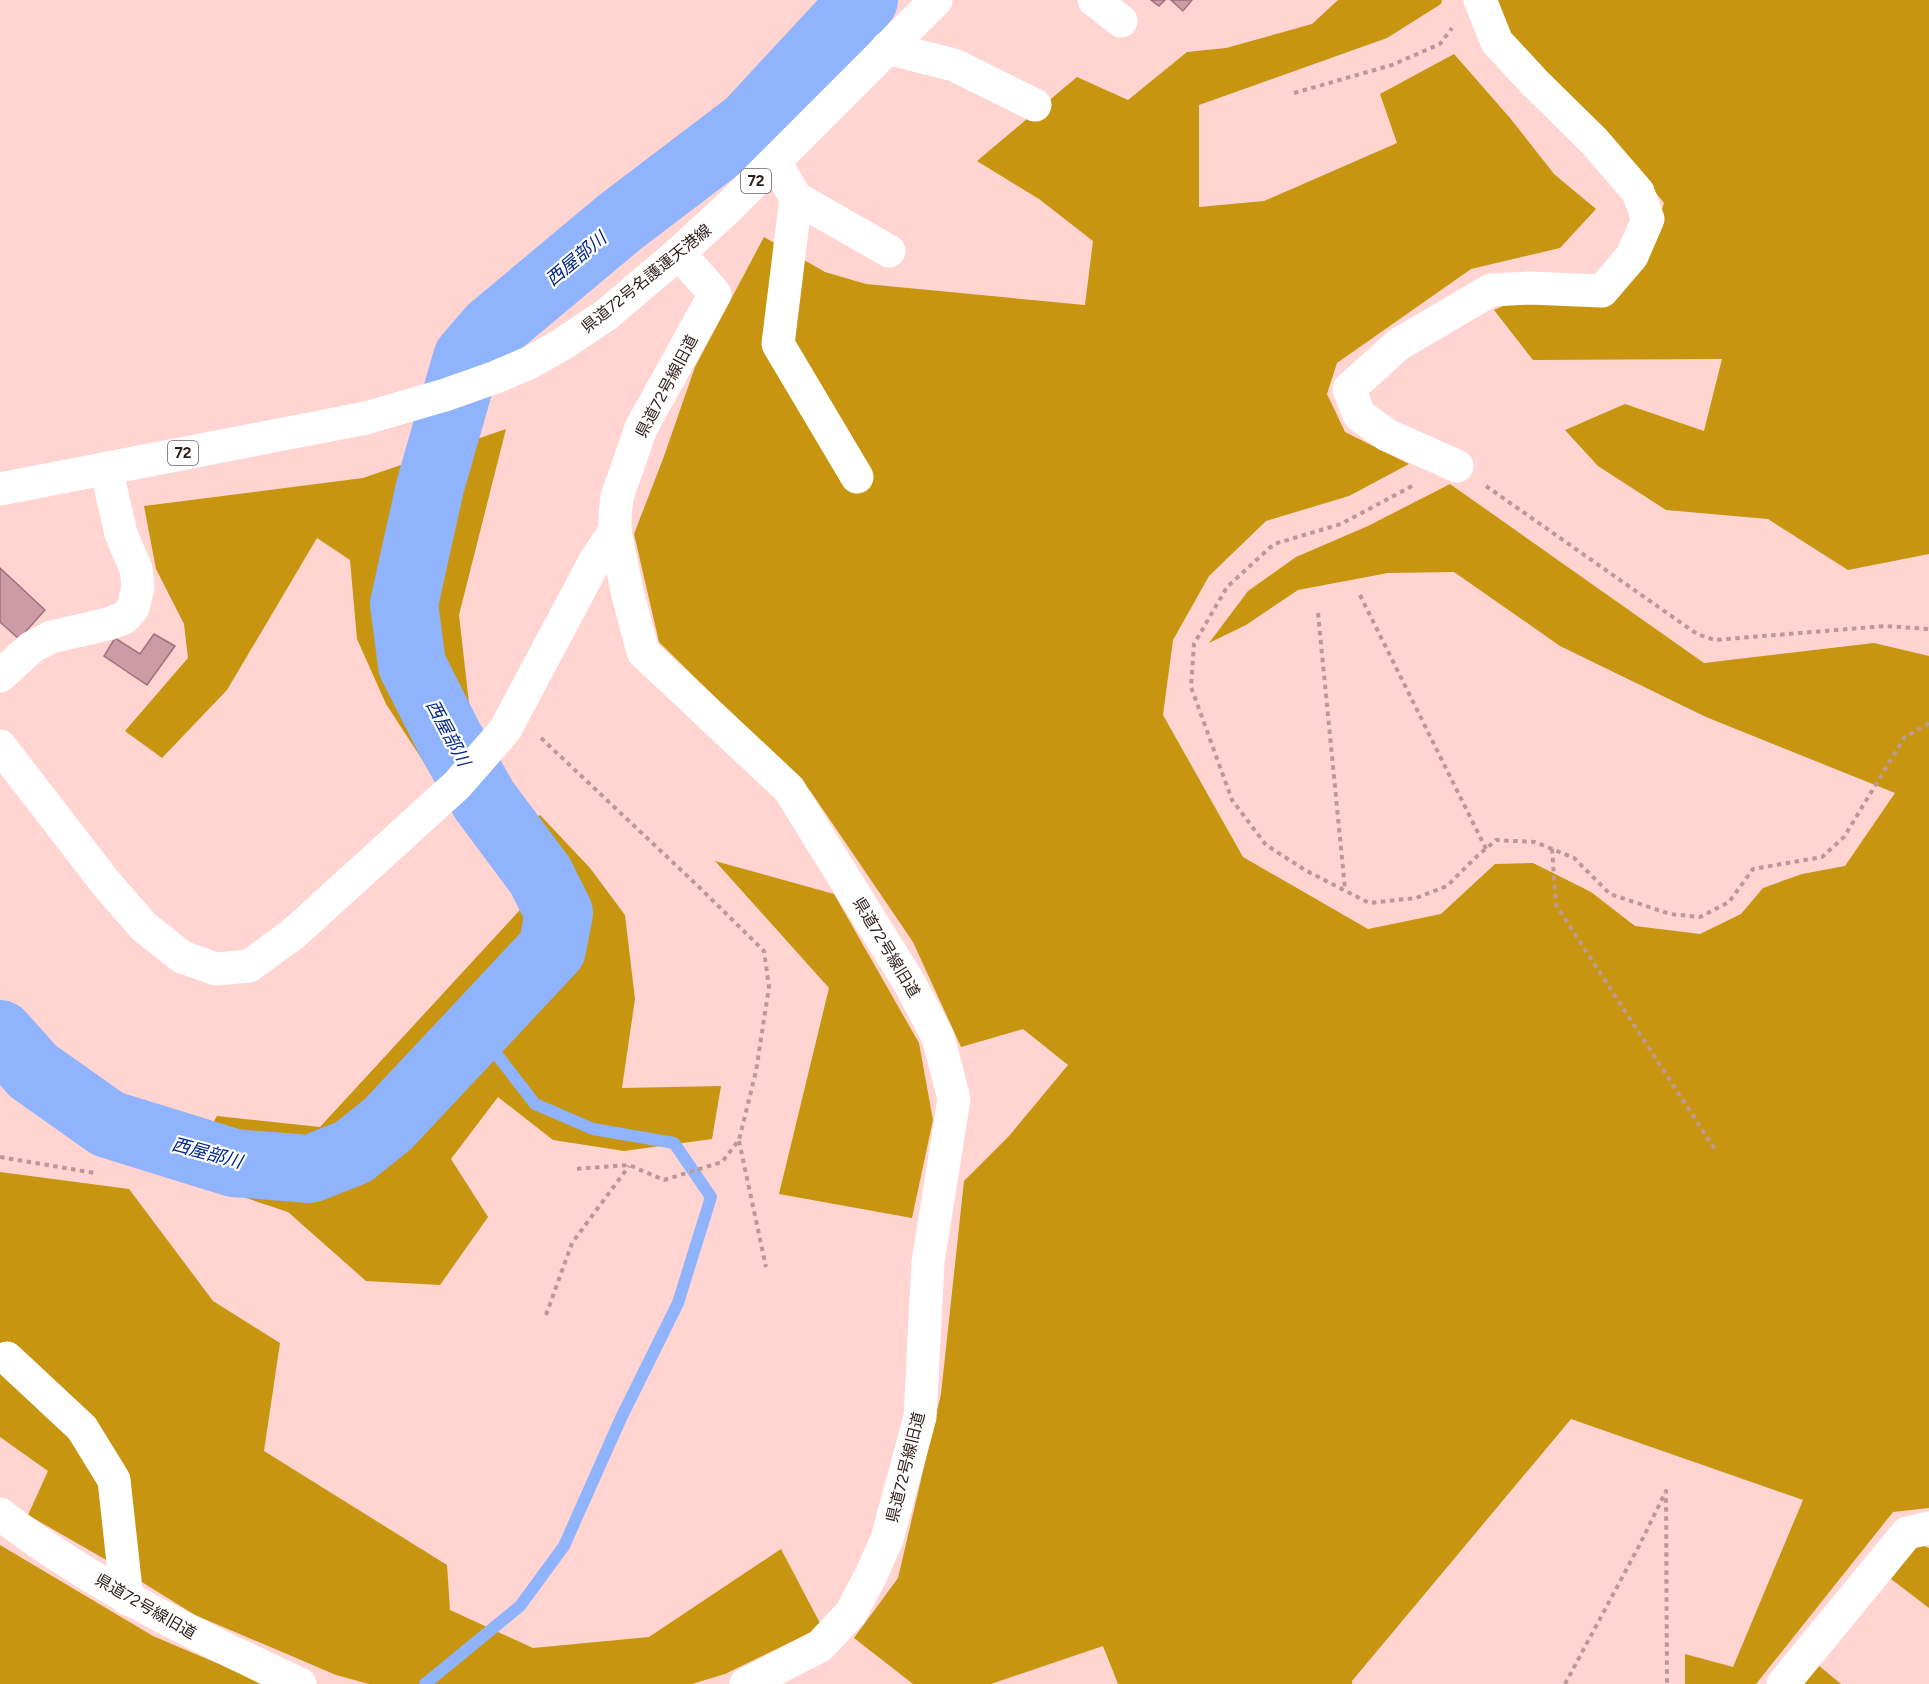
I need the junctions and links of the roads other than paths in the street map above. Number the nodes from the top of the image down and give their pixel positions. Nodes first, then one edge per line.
1 (936, 0) edge
2 (1094, 0) edge
3 (1480, 0) edge
4 (1121, 21) dead end
5 (887, 48) junction
6 (1035, 105) dead end
7 (775, 162) junction
8 (796, 198) junction
9 (889, 250) dead end
10 (679, 254) junction
11 (1457, 466) road end
12 (106, 468) junction
13 (857, 477) dead end
14 (0, 489) edge
15 (615, 531) junction
16 (0, 676) edge
17 (0, 746) edge
18 (7, 1358) dead end
19 (0, 1514) edge
20 (1929, 1528) edge
21 (127, 1599) junction
22 (300, 1684) edge
23 (746, 1684) edge
24 (1783, 1684) edge

1 - 5 street, 県道72号名護運天港線 / 72
2 - 4 street
3 - 11 street
5 - 6 street
5 - 7 street, 県道72号名護運天港線 / 72
7 - 8 street
7 - 10 street, 県道72号名護運天港線 / 72
8 - 9 street
8 - 13 street
10 - 12 street, 県道72号名護運天港線 / 72
10 - 15 street, 県道72号線旧道
12 - 14 street, 県道72号名護運天港線 / 72
12 - 16 street
15 - 17 street
15 - 23 street, 県道72号線旧道
18 - 21 street
19 - 21 street, 県道72号線旧道
20 - 24 street
21 - 22 street, 県道72号線旧道

